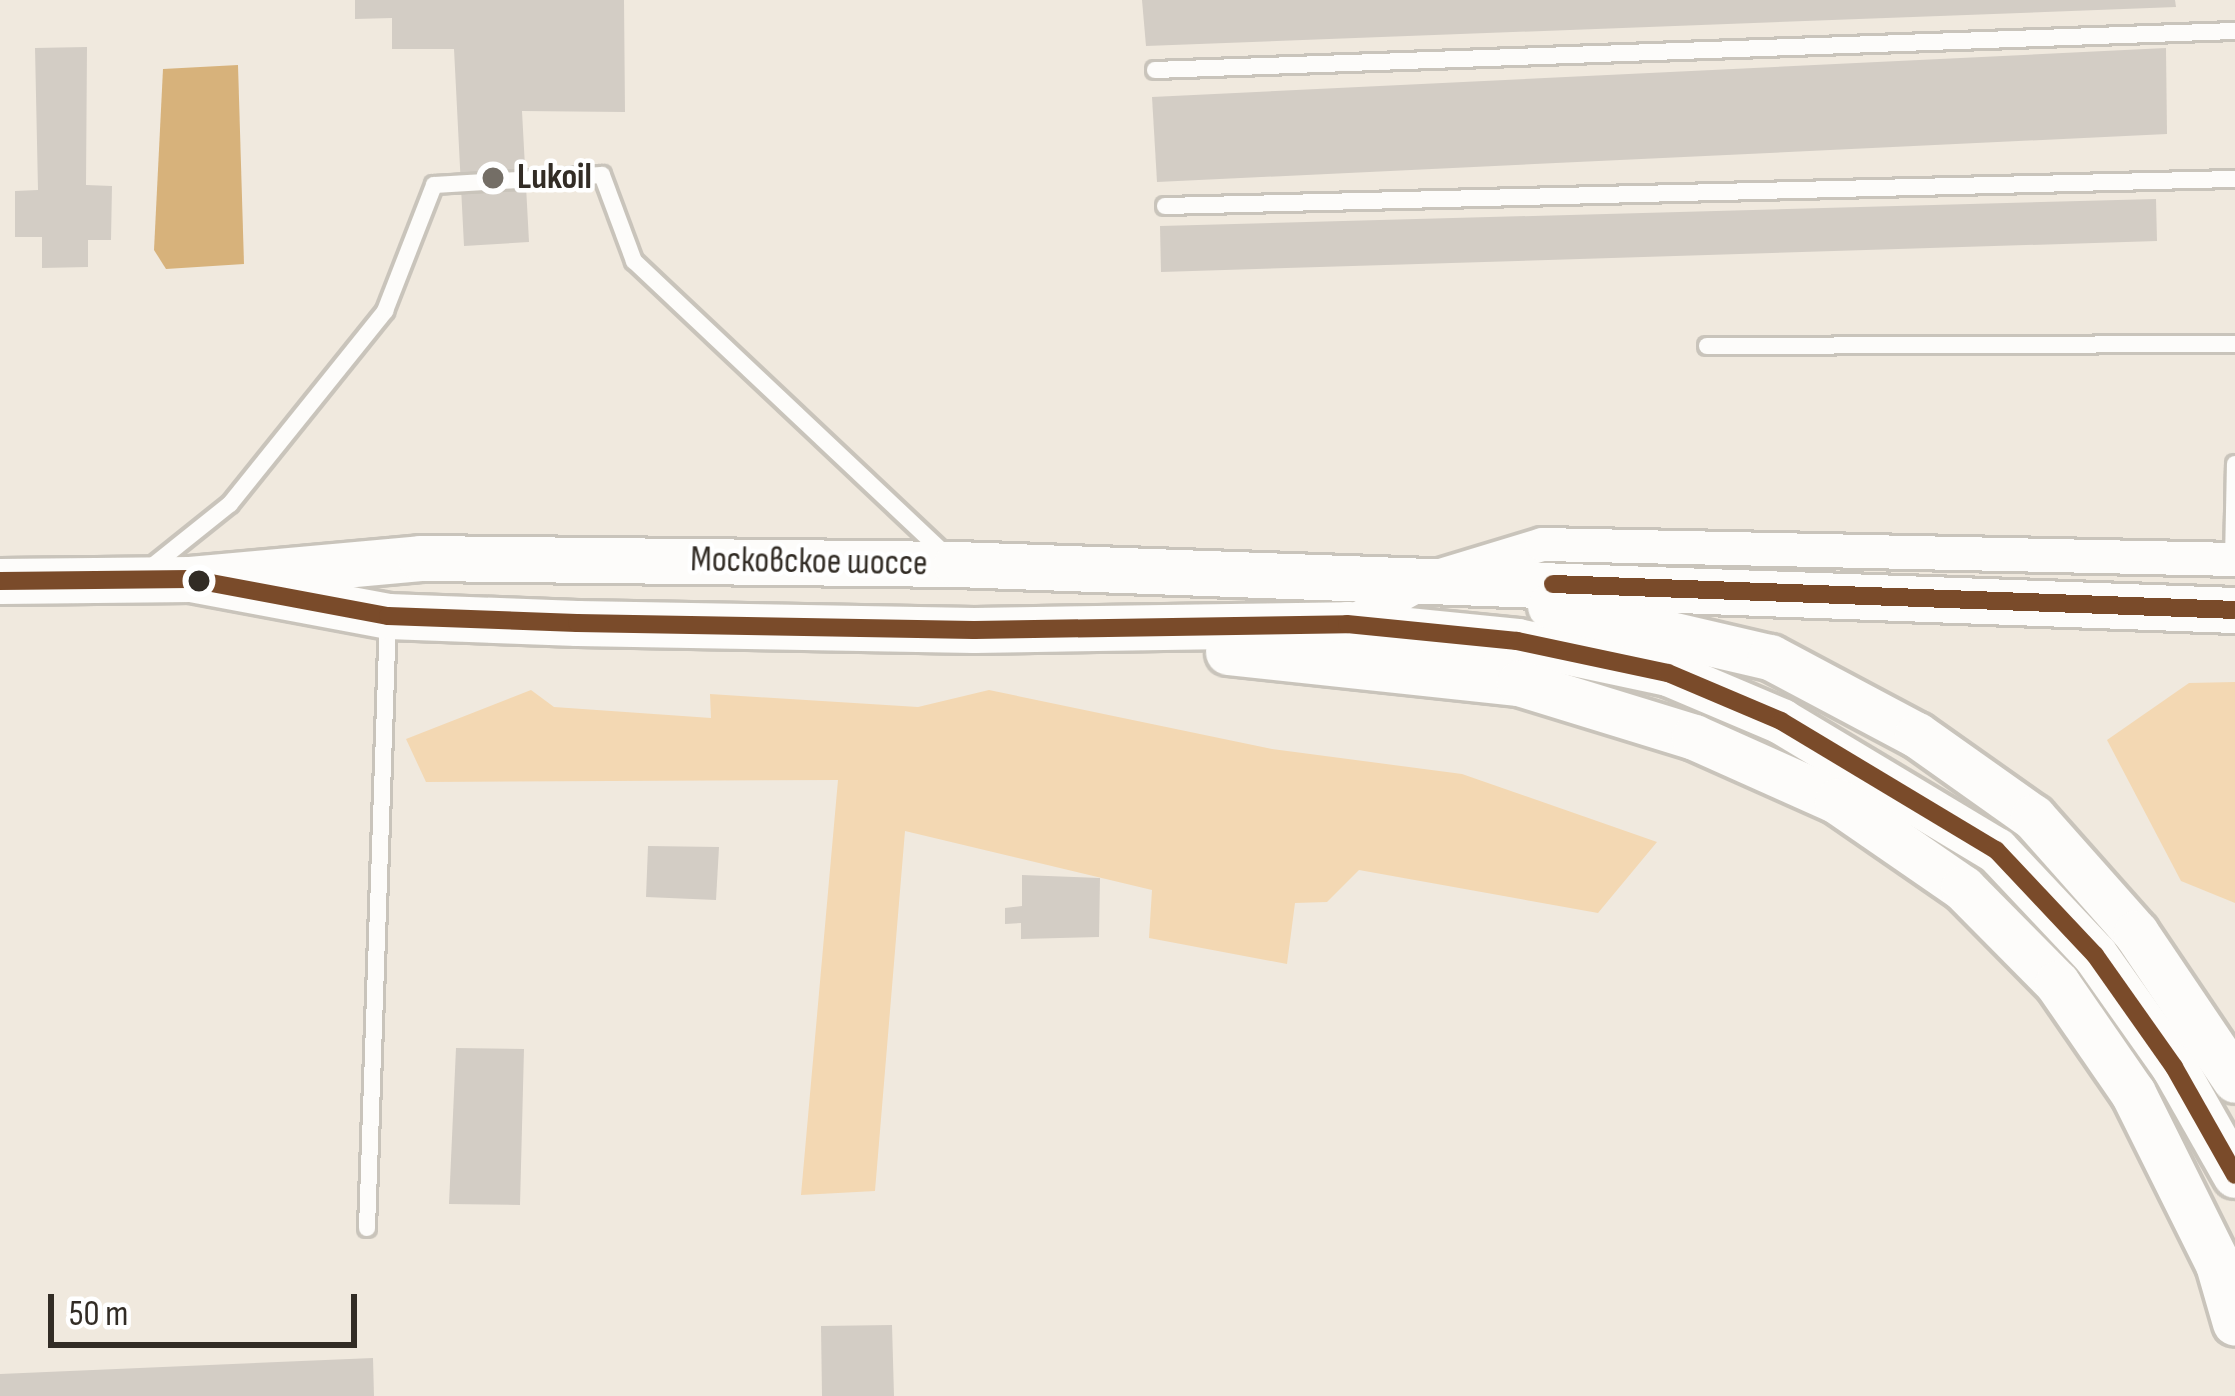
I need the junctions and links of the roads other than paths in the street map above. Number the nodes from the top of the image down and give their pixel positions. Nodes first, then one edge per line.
1 (2235, 31) edge
2 (1155, 70) dead end
3 (2235, 179) edge
4 (1165, 206) dead end
5 (2235, 344) edge
6 (1706, 346) dead end
7 (2235, 464) edge
8 (2234, 559) edge
9 (956, 564) junction
10 (1430, 578) junction
11 (137, 579) junction
12 (190, 579) junction
13 (0, 581) edge
14 (2235, 610) edge
15 (388, 616) junction
16 (1347, 624) junction
17 (974, 630) junction
18 (2235, 1080) edge
19 (2235, 1175) edge
20 (367, 1228) dead end
21 (2235, 1323) edge

1 - 2 lane
3 - 4 lane
5 - 6 lane
7 - 8 lane
8 - 10 street
9 - 10 main road, Московское шоссе
9 - 11 lane
9 - 12 main road, Московское шоссе
10 - 14 main road
10 - 16 street
10 - 18 main road
11 - 12 main road, Московское шоссе
11 - 13 main road, Московское шоссе
12 - 15 main road, Московское шоссе
15 - 17 main road, Московское шоссе
15 - 20 lane
16 - 17 main road, Московское шоссе
16 - 19 main road, Московское шоссе
17 - 21 main road

